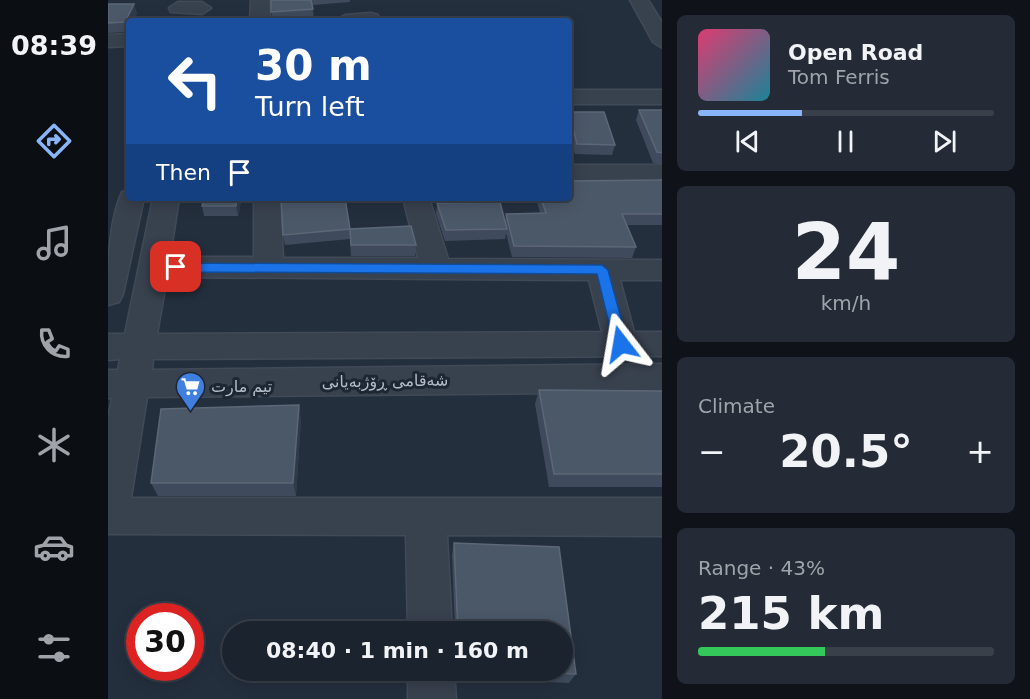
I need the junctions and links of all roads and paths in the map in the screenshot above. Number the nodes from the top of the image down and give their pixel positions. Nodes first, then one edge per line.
1 (260, 0) edge
2 (366, 0) edge
3 (639, 0) edge
4 (177, 10) edge
5 (202, 10) edge
6 (260, 18) edge
7 (370, 18) edge
8 (126, 40) edge
9 (662, 40) edge
10 (108, 41) edge
11 (572, 97) edge
12 (662, 97) edge
13 (572, 173) edge
14 (662, 173) edge
15 (130, 201) edge
16 (165, 201) edge
17 (267, 201) edge
18 (417, 201) edge
19 (153, 267) junction
20 (269, 268) junction
21 (436, 269) junction
22 (602, 270) junction
23 (662, 270) edge
24 (108, 294) edge
25 (621, 344) junction
26 (662, 344) edge
27 (124, 347) edge
28 (662, 378) edge
29 (120, 384) edge
30 (108, 516) edge
31 (426, 517) junction
32 (662, 520) edge
33 (430, 621) edge
34 (431, 681) edge
35 (432, 699) edge

1 - 6 street
2 - 7 street
3 - 9 street
4 - 5 street
8 - 10 street
11 - 12 street
13 - 14 street
15 - 24 street
16 - 19 street
17 - 20 street
18 - 21 street
19 - 20 street
19 - 27 street
20 - 21 street
21 - 22 street
22 - 23 street
22 - 25 street
25 - 26 street
25 - 27 street
27 - 29 street
28 - 29 street, شەقامی ڕۆژبەیانی
29 - 30 street
30 - 31 street
31 - 32 street
31 - 33 street
34 - 35 street

